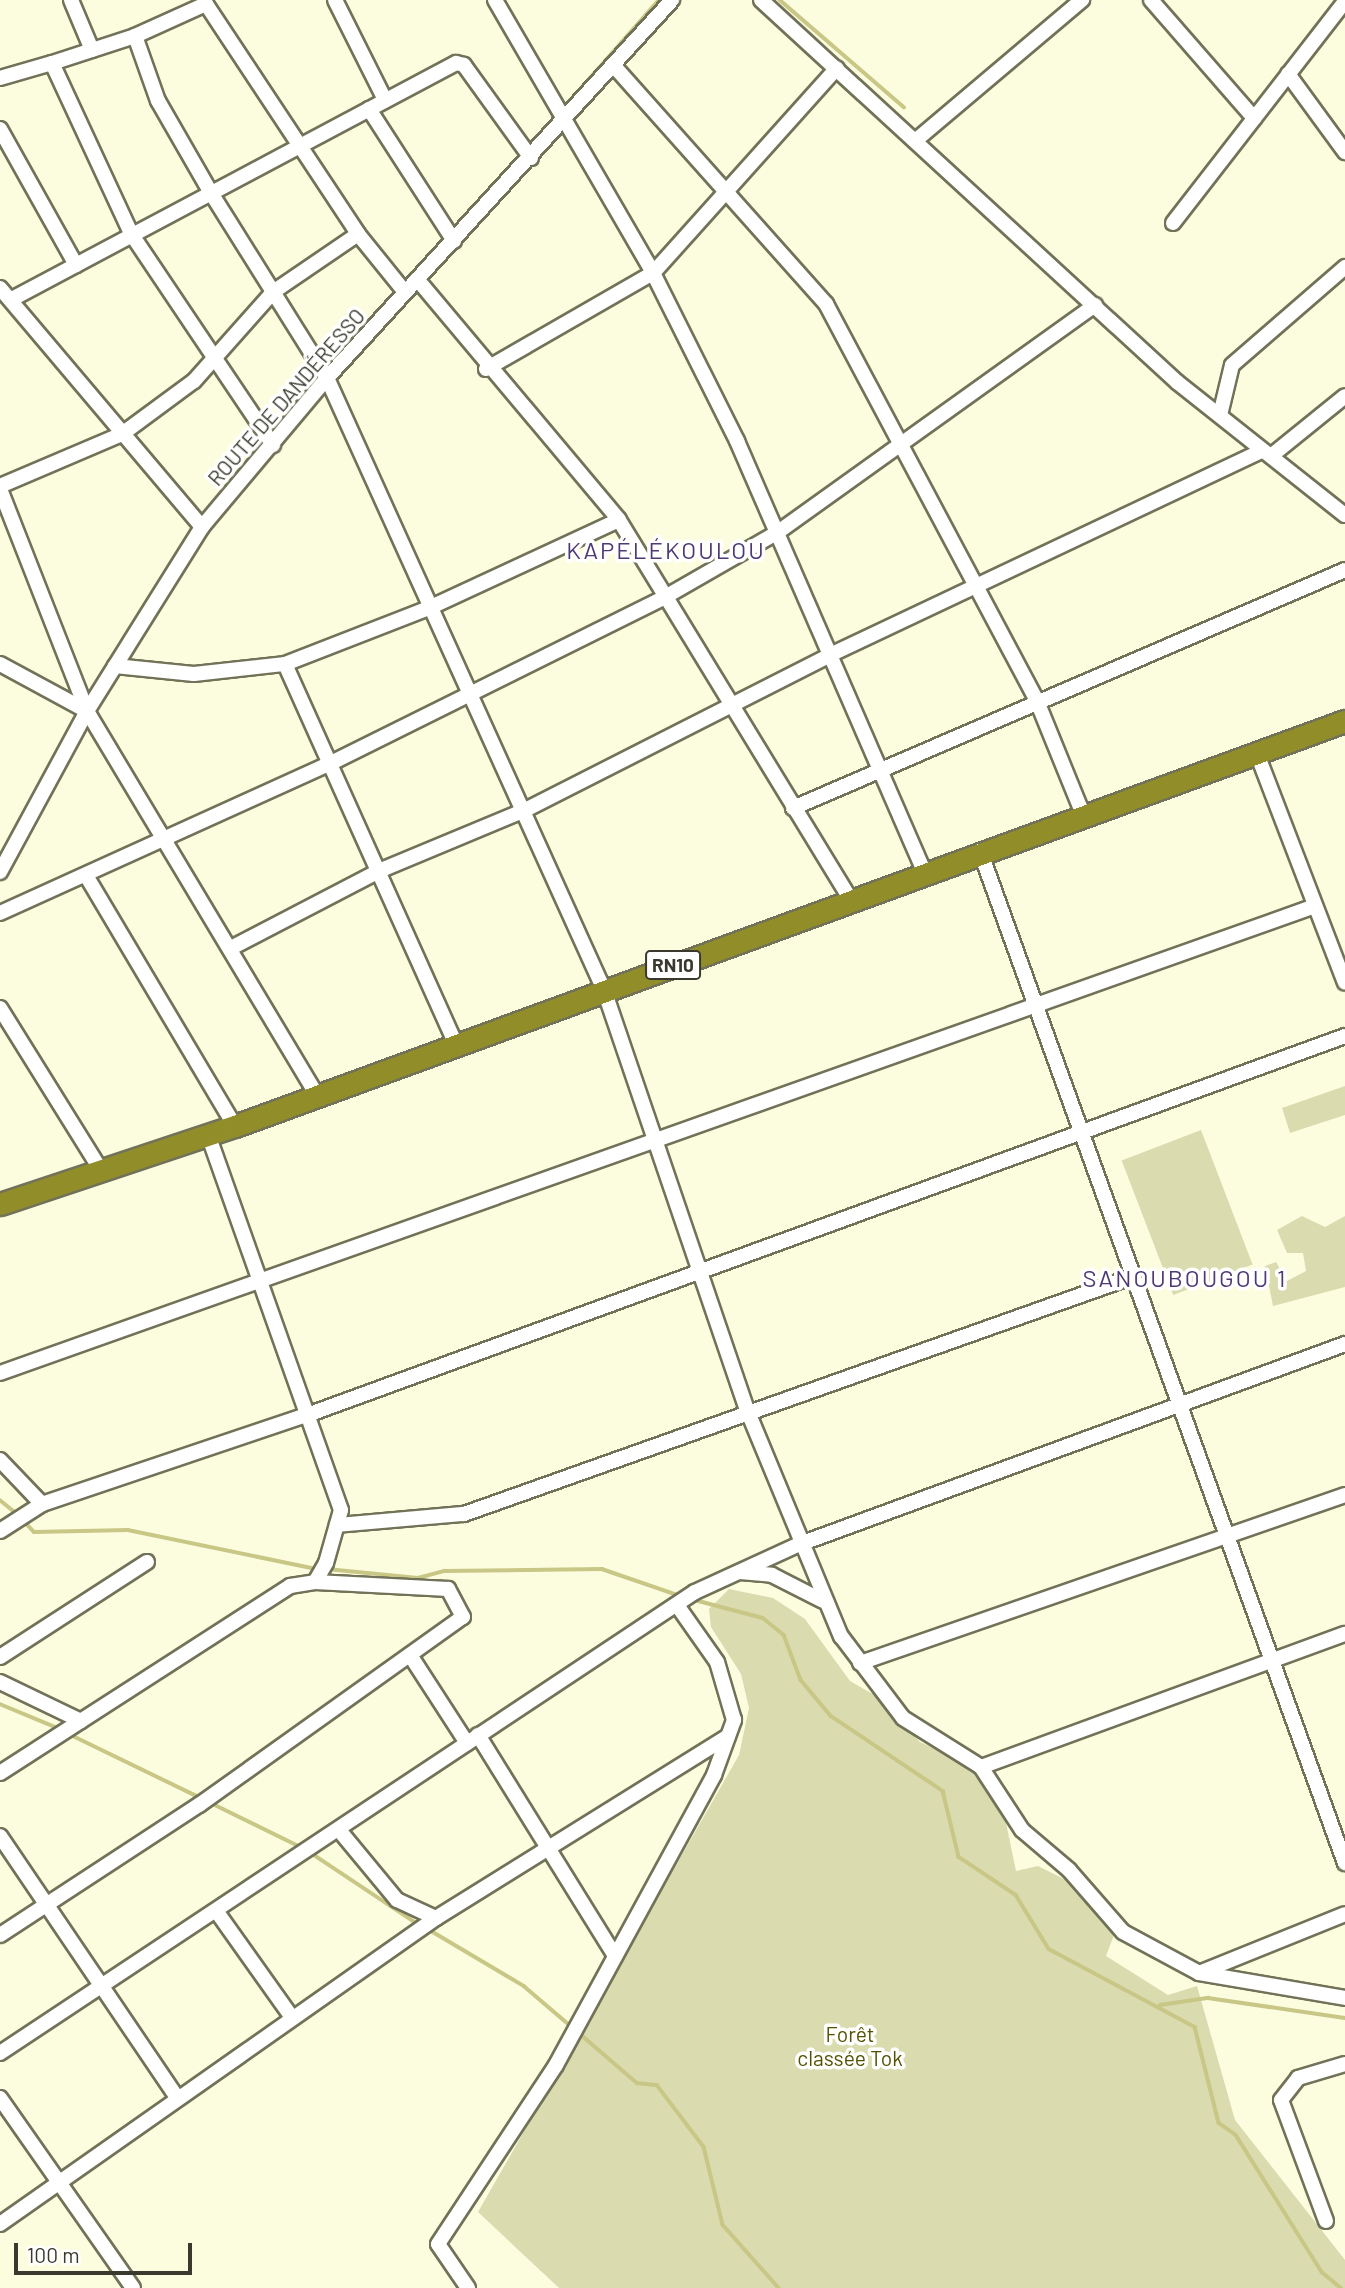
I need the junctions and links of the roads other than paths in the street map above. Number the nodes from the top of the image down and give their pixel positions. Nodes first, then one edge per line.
1 (71, 0) edge
2 (335, 0) edge
3 (495, 0) edge
4 (672, 0) edge
5 (761, 0) edge
6 (1082, 0) edge
7 (1151, 0) edge
8 (1345, 1) edge
9 (204, 2) edge
10 (135, 36) junction
11 (92, 50) junction
12 (52, 63) junction
13 (614, 66) junction
14 (837, 68) junction
15 (1288, 74) junction
16 (0, 78) edge
17 (385, 100) junction
18 (369, 109) junction
19 (567, 118) junction
20 (1254, 118) junction
21 (0, 129) edge
22 (915, 141) junction
23 (300, 146) junction
24 (1345, 152) edge
25 (531, 158) junction
26 (726, 187) junction
27 (211, 193) junction
28 (1172, 223) dead end
29 (358, 234) junction
30 (132, 235) junction
31 (454, 241) junction
32 (76, 265) junction
33 (1345, 267) edge
34 (653, 273) junction
35 (417, 279) junction
36 (0, 288) edge
37 (273, 292) junction
38 (405, 292) junction
39 (12, 299) junction
40 (1095, 305) junction
41 (215, 359) junction
42 (486, 369) junction
43 (327, 378) junction
44 (1345, 396) edge
45 (1220, 415) junction
46 (122, 434) junction
47 (904, 444) junction
48 (273, 445) junction
49 (1266, 454) junction
50 (0, 488) edge
51 (1345, 494) edge
52 (1333, 505) junction
53 (1345, 515) edge
54 (619, 520) junction
55 (202, 527) junction
56 (778, 531) junction
57 (1345, 570) edge
58 (979, 588) junction
59 (665, 597) junction
60 (429, 608) junction
61 (832, 654) junction
62 (0, 664) edge
63 (285, 664) junction
64 (115, 666) junction
65 (470, 695) junction
66 (1037, 701) junction
67 (731, 708) junction
68 (87, 711) junction
69 (1345, 721) edge
70 (1256, 751) junction
71 (331, 763) junction
72 (883, 768) junction
73 (793, 808) junction
74 (523, 811) junction
75 (1082, 812) junction
76 (167, 838) junction
77 (980, 852) junction
78 (381, 870) junction
79 (0, 872) edge
80 (924, 872) junction
81 (86, 877) junction
82 (851, 900) junction
83 (1315, 906) junction
84 (0, 913) edge
85 (232, 948) junction
86 (1345, 983) edge
87 (604, 990) junction
88 (1035, 1005) junction
89 (0, 1008) edge
90 (1345, 1036) edge
91 (456, 1044) junction
92 (317, 1095) junction
93 (235, 1126) junction
94 (208, 1134) junction
95 (1079, 1135) junction
96 (654, 1141) junction
97 (103, 1172) junction
98 (0, 1204) edge
99 (698, 1275) junction
100 (258, 1278) junction
101 (1129, 1278) junction
102 (1345, 1344) edge
103 (0, 1373) edge
104 (1176, 1405) junction
105 (748, 1412) junction
106 (307, 1415) junction
107 (0, 1460) edge
108 (1345, 1495) edge
109 (42, 1504) junction
110 (337, 1525) junction
111 (0, 1531) edge
112 (1222, 1538) junction
113 (800, 1544) junction
114 (146, 1562) dead end
115 (738, 1572) junction
116 (316, 1580) junction
117 (823, 1601) junction
118 (679, 1604) junction
119 (1345, 1634) edge
120 (410, 1655) junction
121 (0, 1657) edge
122 (1269, 1661) junction
123 (860, 1663) junction
124 (0, 1682) edge
125 (81, 1721) junction
126 (728, 1736) junction
127 (472, 1739) junction
128 (981, 1767) junction
129 (0, 1773) edge
130 (339, 1830) junction
131 (0, 1836) edge
132 (544, 1847) junction
133 (1345, 1863) edge
134 (49, 1905) junction
135 (217, 1912) junction
136 (1345, 1914) edge
137 (436, 1917) junction
138 (0, 1935) edge
139 (615, 1956) junction
140 (1199, 1973) junction
141 (104, 1987) junction
142 (1345, 1998) edge
143 (291, 2017) junction
144 (0, 2053) edge
145 (1345, 2064) edge
146 (176, 2095) junction
147 (0, 2098) edge
148 (60, 2177) junction
149 (1326, 2221) dead end
150 (0, 2224) edge
151 (133, 2288) edge
152 (468, 2288) edge

1 - 11 street
2 - 17 street
3 - 19 street
4 - 13 street, ROUTE DE DANDÉRESSO
5 - 14 street
6 - 22 street
7 - 20 street
8 - 15 street
9 - 10 street
9 - 23 street
10 - 11 street
10 - 27 street
11 - 12 street
12 - 16 street
12 - 30 street
13 - 19 street, ROUTE DE DANDÉRESSO
13 - 26 street
14 - 22 street
14 - 26 street
15 - 20 street
15 - 24 street
17 - 18 street
17 - 25 street
18 - 23 street
18 - 31 street
19 - 25 street, ROUTE DE DANDÉRESSO
19 - 34 street
20 - 28 street
21 - 32 street
22 - 40 street
23 - 27 street
23 - 29 street
25 - 31 street, ROUTE DE DANDÉRESSO
26 - 34 street
26 - 47 street
27 - 30 street
27 - 37 street
29 - 37 street
29 - 38 street
30 - 32 street
30 - 41 street
31 - 35 street, ROUTE DE DANDÉRESSO
32 - 39 street
33 - 45 street
34 - 42 street
34 - 56 street
35 - 38 street, ROUTE DE DANDÉRESSO
35 - 42 street
36 - 39 street
37 - 41 street
37 - 43 street
38 - 43 street, ROUTE DE DANDÉRESSO
39 - 46 street
40 - 45 street
40 - 47 street
41 - 46 street
41 - 48 street
42 - 54 street
43 - 48 street, ROUTE DE DANDÉRESSO
43 - 60 street
44 - 49 street
45 - 49 street
46 - 50 street
46 - 55 street
47 - 56 street
47 - 58 street
48 - 55 street, ROUTE DE DANDÉRESSO
49 - 52 street
49 - 58 street
50 - 68 street
51 - 52 street
52 - 53 street
54 - 59 street
54 - 60 street
55 - 64 street, ROUTE DE DANDÉRESSO
56 - 59 street
56 - 61 street
57 - 66 street
58 - 61 street
58 - 66 street
59 - 65 street
59 - 67 street
60 - 63 street
60 - 65 street
61 - 67 street
61 - 72 street
62 - 68 street
63 - 64 street
63 - 71 street
64 - 68 street, ROUTE DE DANDÉRESSO
65 - 71 street
65 - 74 street
66 - 72 street
66 - 75 street
67 - 73 street
67 - 74 street
68 - 76 street
68 - 79 street, ROUTE DE DANDÉRESSO
69 - 70 highway, RN10
70 - 75 highway, RN10
70 - 83 street
71 - 76 street
71 - 78 street
72 - 73 street
72 - 80 street
73 - 82 street
74 - 78 street
74 - 87 street
75 - 77 highway, RN10
76 - 81 street
76 - 85 street
77 - 80 highway, RN10
77 - 88 street
78 - 85 street
78 - 91 street
80 - 82 highway, RN10
81 - 84 street
81 - 93 street
82 - 87 highway, RN10
83 - 86 street
83 - 88 street
85 - 92 street
87 - 91 highway, RN10
87 - 96 street
88 - 95 street
88 - 96 street
89 - 97 street
90 - 95 street
91 - 92 highway, RN10
92 - 93 highway, RN10
93 - 94 highway, RN10
94 - 97 highway, RN10
94 - 100 street
95 - 99 street
95 - 101 street
96 - 99 street
96 - 100 street
97 - 98 highway, RN10
99 - 105 street
99 - 106 street
100 - 103 street
100 - 106 street
101 - 104 street
101 - 105 street
102 - 104 street
104 - 112 street
104 - 113 street
105 - 110 street
105 - 113 street
106 - 109 street
106 - 110 street
107 - 109 street
108 - 112 street
109 - 111 street
110 - 116 street
112 - 122 street
112 - 123 street
113 - 115 street
113 - 117 street
114 - 121 street
115 - 117 street
115 - 118 street
116 - 120 street
116 - 125 street
117 - 123 street
118 - 126 street
118 - 127 street
119 - 122 street
120 - 127 street
120 - 134 street
122 - 128 street
122 - 133 street
123 - 128 street
124 - 125 street
125 - 129 street
126 - 132 street
126 - 139 street
127 - 130 street
127 - 132 street
128 - 140 street
130 - 135 street
130 - 137 street
131 - 134 street
132 - 137 street
132 - 139 street
134 - 138 street
134 - 141 street
135 - 141 street
135 - 143 street
136 - 140 street
137 - 143 street
139 - 152 street
140 - 142 street
141 - 144 street
141 - 146 street
143 - 146 street
145 - 149 street
146 - 148 street
147 - 148 street
148 - 150 street
148 - 151 street

